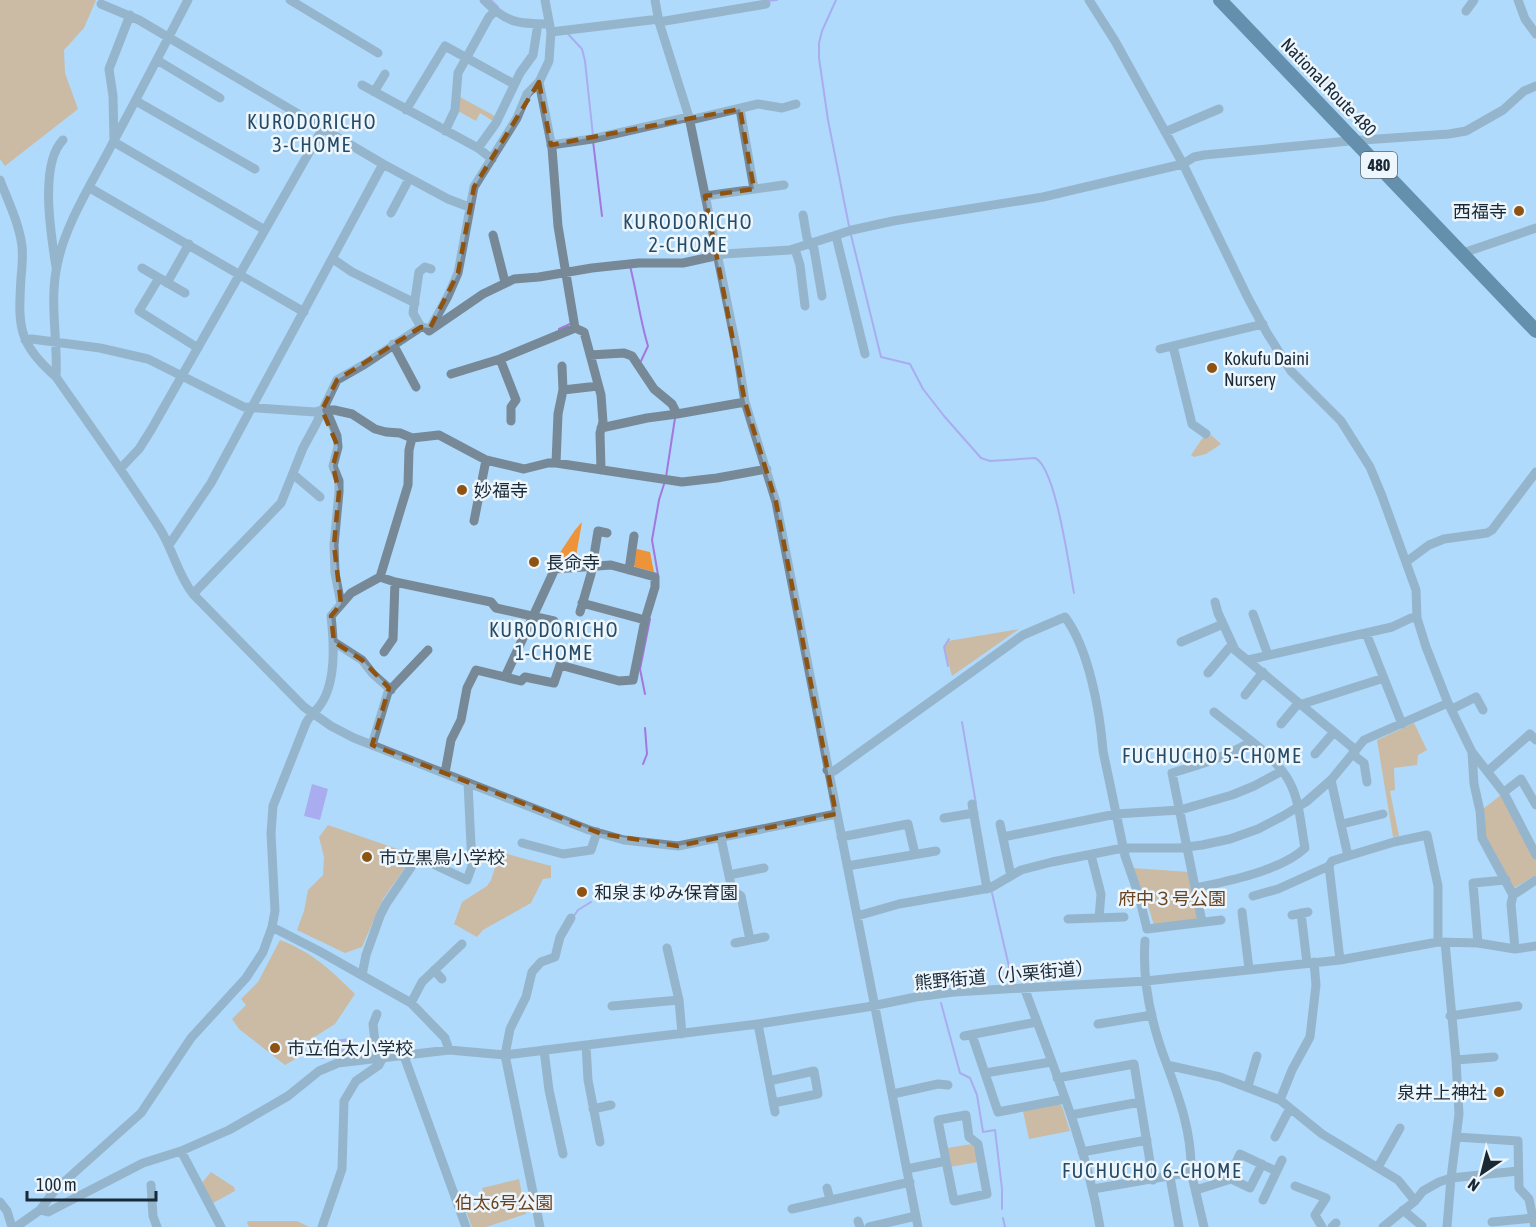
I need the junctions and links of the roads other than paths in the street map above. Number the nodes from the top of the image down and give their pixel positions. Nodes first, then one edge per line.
1 (188, 0) edge
2 (290, 0) edge
3 (484, 0) edge
4 (545, 0) edge
5 (655, 0) edge
6 (1089, 0) edge
7 (1220, 0) edge
8 (1474, 0) edge
9 (1518, 0) edge
10 (101, 4) dead end
11 (766, 4) dead end
12 (495, 11) junction
13 (1466, 11) dead end
14 (130, 15) junction
15 (659, 20) junction
16 (550, 28) junction
17 (537, 30) dead end
18 (1536, 34) edge
19 (169, 37) junction
20 (378, 53) dead end
21 (466, 58) junction
22 (157, 60) junction
23 (386, 74) dead end
24 (538, 82) junction
25 (514, 84) junction
26 (362, 85) dead end
27 (1536, 86) edge
28 (374, 92) junction
29 (220, 98) dead end
30 (136, 100) junction
31 (796, 104) dead end
32 (740, 109) junction
33 (1219, 109) dead end
34 (406, 110) junction
35 (689, 118) junction
36 (322, 128) junction
37 (446, 131) junction
38 (1166, 132) junction
39 (63, 140) dead end
40 (1356, 141) junction
41 (114, 142) junction
42 (551, 145) junction
43 (478, 148) junction
44 (492, 159) junction
45 (384, 164) junction
46 (1184, 164) junction
47 (255, 169) dead end
48 (409, 179) junction
49 (0, 180) edge
50 (784, 185) dead end
51 (90, 188) junction
52 (754, 189) junction
53 (705, 196) junction
54 (469, 207) junction
55 (391, 213) dead end
56 (802, 215) dead end
57 (1536, 228) edge
58 (265, 230) junction
59 (493, 235) dead end
60 (836, 236) junction
61 (189, 244) junction
62 (811, 244) junction
63 (507, 247) dead end
64 (496, 249) junction
65 (795, 249) junction
66 (1463, 253) junction
67 (717, 255) junction
68 (333, 259) junction
69 (142, 268) dead end
70 (431, 269) dead end
71 (56, 270) junction
72 (239, 273) junction
73 (565, 274) junction
74 (163, 280) junction
75 (505, 282) junction
76 (818, 291) dead end
77 (185, 293) dead end
78 (415, 303) junction
79 (805, 306) dead end
80 (304, 312) junction
81 (1263, 324) junction
82 (574, 328) junction
83 (425, 329) junction
84 (1536, 331) edge
85 (25, 340) junction
86 (57, 342) junction
87 (393, 344) junction
88 (1173, 346) junction
89 (198, 348) junction
90 (861, 349) dead end
91 (1160, 349) dead end
92 (590, 355) junction
93 (500, 359) junction
94 (562, 366) dead end
95 (451, 374) dead end
96 (182, 376) junction
97 (56, 377) junction
98 (598, 386) junction
99 (416, 387) dead end
100 (563, 390) junction
101 (745, 402) junction
102 (252, 409) junction
103 (322, 410) junction
104 (677, 414) junction
105 (511, 421) dead end
106 (601, 428) junction
107 (1206, 434) dead end
108 (412, 438) junction
109 (486, 460) junction
110 (556, 463) junction
111 (120, 469) junction
112 (766, 469) junction
113 (601, 471) junction
114 (1536, 472) edge
115 (294, 475) junction
116 (316, 489) dead end
117 (474, 521) dead end
118 (607, 533) dead end
119 (636, 543) dead end
120 (169, 545) junction
121 (559, 560) dead end
122 (1406, 562) junction
123 (591, 565) junction
124 (555, 569) junction
125 (629, 570) junction
126 (380, 577) junction
127 (395, 582) junction
128 (193, 594) junction
129 (1215, 602) dead end
130 (341, 604) junction
131 (1253, 614) dead end
132 (532, 616) junction
133 (1417, 618) junction
134 (645, 620) junction
135 (554, 621) dead end
136 (1223, 624) junction
137 (1366, 633) junction
138 (334, 642) junction
139 (1181, 642) dead end
140 (1233, 646) junction
141 (428, 650) dead end
142 (384, 652) dead end
143 (1268, 655) junction
144 (1248, 660) junction
145 (1263, 672) junction
146 (1208, 673) dead end
147 (505, 677) junction
148 (1384, 678) junction
149 (391, 690) junction
150 (1245, 695) dead end
151 (1301, 704) junction
152 (1450, 706) junction
153 (1483, 710) dead end
154 (1214, 712) dead end
155 (311, 714) junction
156 (1281, 724) dead end
157 (1402, 724) junction
158 (1334, 732) junction
159 (1536, 740) edge
160 (1251, 742) junction
161 (372, 745) junction
162 (1355, 751) junction
163 (1472, 752) junction
164 (1315, 754) dead end
165 (827, 770) junction
166 (1282, 771) junction
167 (1488, 771) junction
168 (445, 773) junction
169 (1331, 780) junction
170 (1367, 782) dead end
171 (468, 783) junction
172 (1504, 792) junction
173 (1536, 805) edge
174 (1298, 806) junction
175 (1180, 810) junction
176 (836, 814) junction
177 (949, 814) dead end
178 (1116, 814) junction
179 (1383, 814) dead end
180 (1000, 824) dead end
181 (1342, 824) junction
182 (597, 832) junction
183 (841, 837) junction
184 (1003, 837) junction
185 (721, 838) junction
186 (527, 847) dead end
187 (1188, 847) junction
188 (1123, 848) junction
189 (936, 851) dead end
190 (915, 854) junction
191 (1091, 855) junction
192 (1536, 855) edge
193 (1348, 856) junction
194 (847, 866) junction
195 (1329, 867) junction
196 (764, 868) dead end
197 (729, 875) junction
198 (1011, 876) junction
199 (1506, 880) junction
200 (1536, 880) edge
201 (1196, 888) junction
202 (987, 889) junction
203 (1513, 895) junction
204 (1253, 896) dead end
205 (1242, 912) dead end
206 (1300, 913) dead end
207 (857, 916) junction
208 (1073, 916) dead end
209 (1124, 917) dead end
210 (570, 918) dead end
211 (1099, 918) junction
212 (1221, 920) dead end
213 (1202, 922) junction
214 (273, 927) junction
215 (765, 937) dead end
216 (750, 940) junction
217 (1145, 941) dead end
218 (1441, 942) junction
219 (735, 943) dead end
220 (1478, 943) junction
221 (462, 944) dead end
222 (1536, 946) edge
223 (1515, 949) junction
224 (665, 954) dead end
225 (1340, 960) junction
226 (1310, 962) junction
227 (1249, 969) junction
228 (434, 970) junction
229 (362, 975) junction
230 (442, 979) dead end
231 (1146, 981) junction
232 (1024, 987) junction
233 (679, 1000) junction
234 (411, 1003) junction
235 (612, 1006) dead end
236 (876, 1006) junction
237 (1518, 1006) dead end
238 (377, 1014) dead end
239 (1152, 1015) junction
240 (1450, 1016) junction
241 (1037, 1022) junction
242 (758, 1024) junction
243 (1098, 1024) dead end
244 (682, 1034) junction
245 (586, 1045) junction
246 (449, 1050) junction
247 (544, 1050) junction
248 (505, 1055) junction
249 (404, 1056) junction
250 (1257, 1056) dead end
251 (1494, 1057) dead end
252 (380, 1059) junction
253 (1456, 1060) junction
254 (1051, 1062) junction
255 (1167, 1065) junction
256 (985, 1073) junction
257 (1057, 1078) junction
258 (769, 1080) junction
259 (948, 1085) dead end
260 (1248, 1086) junction
261 (893, 1094) junction
262 (1065, 1099) junction
263 (1280, 1100) junction
264 (1140, 1102) junction
265 (611, 1105) dead end
266 (1290, 1108) junction
267 (593, 1109) junction
268 (1071, 1115) junction
269 (1400, 1128) dead end
270 (1275, 1137) dead end
271 (1456, 1137) junction
272 (1147, 1140) junction
273 (600, 1142) dead end
274 (181, 1151) junction
275 (1082, 1152) junction
276 (563, 1154) dead end
277 (1281, 1160) dead end
278 (946, 1161) junction
279 (1262, 1164) junction
280 (1378, 1167) junction
281 (907, 1169) junction
282 (1276, 1171) junction
283 (1518, 1171) junction
284 (1191, 1172) junction
285 (1170, 1177) junction
286 (1229, 1178) junction
287 (1451, 1178) junction
288 (1153, 1180) junction
289 (910, 1182) junction
290 (151, 1185) dead end
291 (1295, 1186) dead end
292 (827, 1188) dead end
293 (1093, 1189) junction
294 (1196, 1190) junction
295 (1533, 1199) edge
296 (830, 1200) junction
297 (1263, 1200) dead end
298 (1415, 1201) junction
299 (0, 1202) edge
300 (792, 1209) dead end
301 (40, 1210) junction
302 (1403, 1210) junction
303 (916, 1216) junction
304 (1492, 1222) dead end
305 (1534, 1222) edge
306 (1422, 1226) edge
307 (14, 1227) edge
308 (157, 1227) edge
309 (221, 1227) edge
310 (322, 1227) edge
311 (466, 1227) edge
312 (540, 1227) edge
313 (869, 1227) edge
314 (918, 1227) edge
315 (1100, 1227) edge
316 (1179, 1227) edge
317 (1204, 1227) edge
318 (1322, 1227) edge
319 (1383, 1227) edge
320 (1447, 1227) edge

1 - 19 street
2 - 20 street
3 - 12 street
4 - 16 street
5 - 15 street
6 - 38 street
7 - 40 highway, National Route 480 / 480
8 - 13 street
9 - 18 street
10 - 14 street
11 - 15 street
12 - 16 street
12 - 21 street
14 - 19 street
14 - 41 street
15 - 16 street
15 - 35 street
16 - 24 street
17 - 25 street
19 - 22 street
19 - 36 street
21 - 25 street
21 - 34 street
21 - 37 street
22 - 29 street
22 - 30 street
23 - 28 street
24 - 42 street
24 - 44 street
25 - 43 street
26 - 28 street
27 - 40 street
28 - 34 street
30 - 41 street
30 - 47 street
31 - 32 street
32 - 35 street
32 - 52 street
33 - 38 street
34 - 37 street
35 - 42 street
35 - 53 street
36 - 45 street
36 - 58 street
37 - 43 street
38 - 46 street
39 - 71 street
40 - 46 street
40 - 66 highway, National Route 480 / 480
41 - 51 street
41 - 58 street
42 - 73 street
43 - 44 street
44 - 54 street
45 - 48 street
45 - 68 street
46 - 60 street
46 - 81 street
48 - 54 street
48 - 55 street
49 - 85 street
50 - 52 street
51 - 61 street
51 - 71 street
52 - 53 street
53 - 67 street
54 - 83 street
56 - 62 street
57 - 66 street
58 - 72 street
59 - 64 street
60 - 62 street
60 - 90 street
61 - 72 street
61 - 74 street
62 - 65 street
62 - 76 street
63 - 64 street
64 - 75 street
65 - 67 street
65 - 79 street
66 - 84 highway, National Route 480 / 480
67 - 73 street
67 - 101 street
68 - 78 street
68 - 80 street
69 - 74 street
70 - 78 street
71 - 86 street
72 - 80 street
72 - 89 street
73 - 75 street
73 - 82 street
74 - 77 street
74 - 89 street
75 - 83 street
78 - 83 street
80 - 102 street
81 - 88 street
81 - 122 street
82 - 92 street
82 - 93 street
83 - 87 street
85 - 86 street
85 - 97 street
86 - 96 street
86 - 97 street
87 - 99 street
87 - 103 street
88 - 91 street
88 - 107 street
89 - 96 street
92 - 98 street
92 - 104 street
93 - 95 street
93 - 105 street
94 - 100 street
96 - 102 street
96 - 111 street
97 - 111 street
98 - 100 street
98 - 106 street
100 - 110 street
101 - 104 street
101 - 112 street
102 - 103 street
102 - 120 street
103 - 108 street
103 - 115 street
103 - 130 street
104 - 106 street
106 - 113 street
108 - 109 street
108 - 126 street
109 - 110 street
109 - 117 street
110 - 113 street
111 - 120 street
112 - 113 street
112 - 165 street
114 - 122 street
115 - 116 street
115 - 128 street
118 - 123 street
119 - 125 street
120 - 128 street
121 - 124 street
122 - 133 street
123 - 124 street
123 - 125 street
123 - 134 street
124 - 132 street
125 - 134 street
126 - 127 street
126 - 130 street
127 - 132 street
127 - 142 street
128 - 155 street
129 - 136 street
130 - 138 street
131 - 143 street
132 - 135 street
132 - 147 street
133 - 137 street
133 - 152 street
134 - 147 street
136 - 139 street
136 - 140 street
137 - 143 street
137 - 148 street
138 - 149 street
138 - 155 street
140 - 144 street
140 - 146 street
141 - 149 street
143 - 144 street
144 - 145 street
145 - 150 street
145 - 151 street
147 - 168 street
148 - 151 street
148 - 157 street
149 - 161 street
151 - 156 street
151 - 158 street
152 - 153 street
152 - 157 street
152 - 163 street
154 - 160 street
155 - 161 street
155 - 214 street
157 - 162 street
158 - 162 street
158 - 164 street
159 - 167 street
160 - 166 street
160 - 175 street
161 - 168 street
162 - 169 street
162 - 170 street
163 - 167 street
163 - 199 street
165 - 176 street
165 - 178 street
166 - 174 street
166 - 175 street
167 - 172 street
168 - 171 street
169 - 174 street
169 - 181 street
171 - 182 street
171 - 229 street
172 - 173 street
172 - 192 street
174 - 187 street
174 - 201 street
175 - 178 street
175 - 187 street
176 - 183 street
176 - 185 street
177 - 202 street
178 - 184 street
178 - 188 street
179 - 181 street
180 - 184 street
181 - 193 street
182 - 185 street
182 - 186 street
183 - 190 street
183 - 194 street
184 - 198 street
185 - 197 street
187 - 188 street
187 - 201 street
188 - 191 street
188 - 213 street
189 - 190 street
190 - 194 street
191 - 198 street
191 - 211 street
193 - 195 street
193 - 218 street
194 - 207 street
195 - 204 street
195 - 225 street
196 - 197 street
197 - 216 street
198 - 202 street
199 - 203 street
199 - 220 street
200 - 203 street
201 - 213 street
202 - 207 street
203 - 223 street
205 - 227 street
206 - 226 street
207 - 236 street
208 - 211 street
209 - 211 street
210 - 248 street
212 - 213 street
214 - 229 street
214 - 301 street
215 - 216 street
216 - 219 street
217 - 231 street
218 - 220 street, 熊野街道（小栗街道）
218 - 225 street, 熊野街道（小栗街道）
218 - 240 street
220 - 223 street, 熊野街道（小栗街道）
221 - 228 street
222 - 223 street, 熊野街道（小栗街道）
224 - 233 street
225 - 226 street, 熊野街道（小栗街道）
226 - 227 street, 熊野街道（小栗街道）
226 - 263 street
227 - 231 street, 熊野街道（小栗街道）
228 - 230 street
228 - 234 street
229 - 234 street
231 - 232 street, 熊野街道（小栗街道）
231 - 239 street
232 - 236 street, 熊野街道（小栗街道）
232 - 241 street
233 - 235 street
233 - 244 street
234 - 246 street
236 - 242 street, 熊野街道（小栗街道）
236 - 261 street
237 - 240 street
238 - 252 street
239 - 243 street
239 - 255 street
240 - 253 street
241 - 254 street
241 - 256 street
242 - 244 street, 熊野街道（小栗街道）
242 - 258 street
244 - 245 street, 熊野街道（小栗街道）
245 - 247 street, 熊野街道（小栗街道）
245 - 267 street
246 - 248 street, 熊野街道（小栗街道）
246 - 249 street, 熊野街道（小栗街道）
247 - 248 street, 熊野街道（小栗街道）
247 - 276 street
248 - 312 street
249 - 252 street, 熊野街道（小栗街道）
249 - 311 street
250 - 260 street
251 - 253 street
252 - 274 street, 熊野街道（小栗街道）
252 - 310 street
253 - 271 street
254 - 256 street
254 - 257 street
255 - 260 street
255 - 284 street
256 - 262 street
257 - 262 street
257 - 264 street
258 - 258 street
259 - 261 street
260 - 263 street
261 - 281 street
262 - 268 street
263 - 266 street
264 - 268 street
264 - 272 street
265 - 267 street
266 - 270 street
266 - 280 street
267 - 273 street
268 - 275 street
269 - 280 street
271 - 283 street
271 - 287 street
272 - 275 street
272 - 288 street
274 - 301 street, 熊野街道（小栗街道）
274 - 309 street
275 - 293 street
277 - 282 street
278 - 278 street
278 - 281 street
279 - 282 street
279 - 286 street
279 - 286 street
280 - 298 street
281 - 289 street
282 - 297 street
283 - 287 street
283 - 295 street
284 - 285 street
284 - 294 street
285 - 288 street
285 - 316 street
286 - 294 street
287 - 298 street
287 - 320 street
288 - 293 street
289 - 296 street
289 - 303 street
290 - 308 street
291 - 318 street
292 - 296 street
293 - 315 street
294 - 317 street
295 - 305 street
296 - 300 street
298 - 302 street
299 - 307 street
301 - 307 street
302 - 306 street
302 - 319 street
303 - 313 street
303 - 314 street
304 - 305 street

